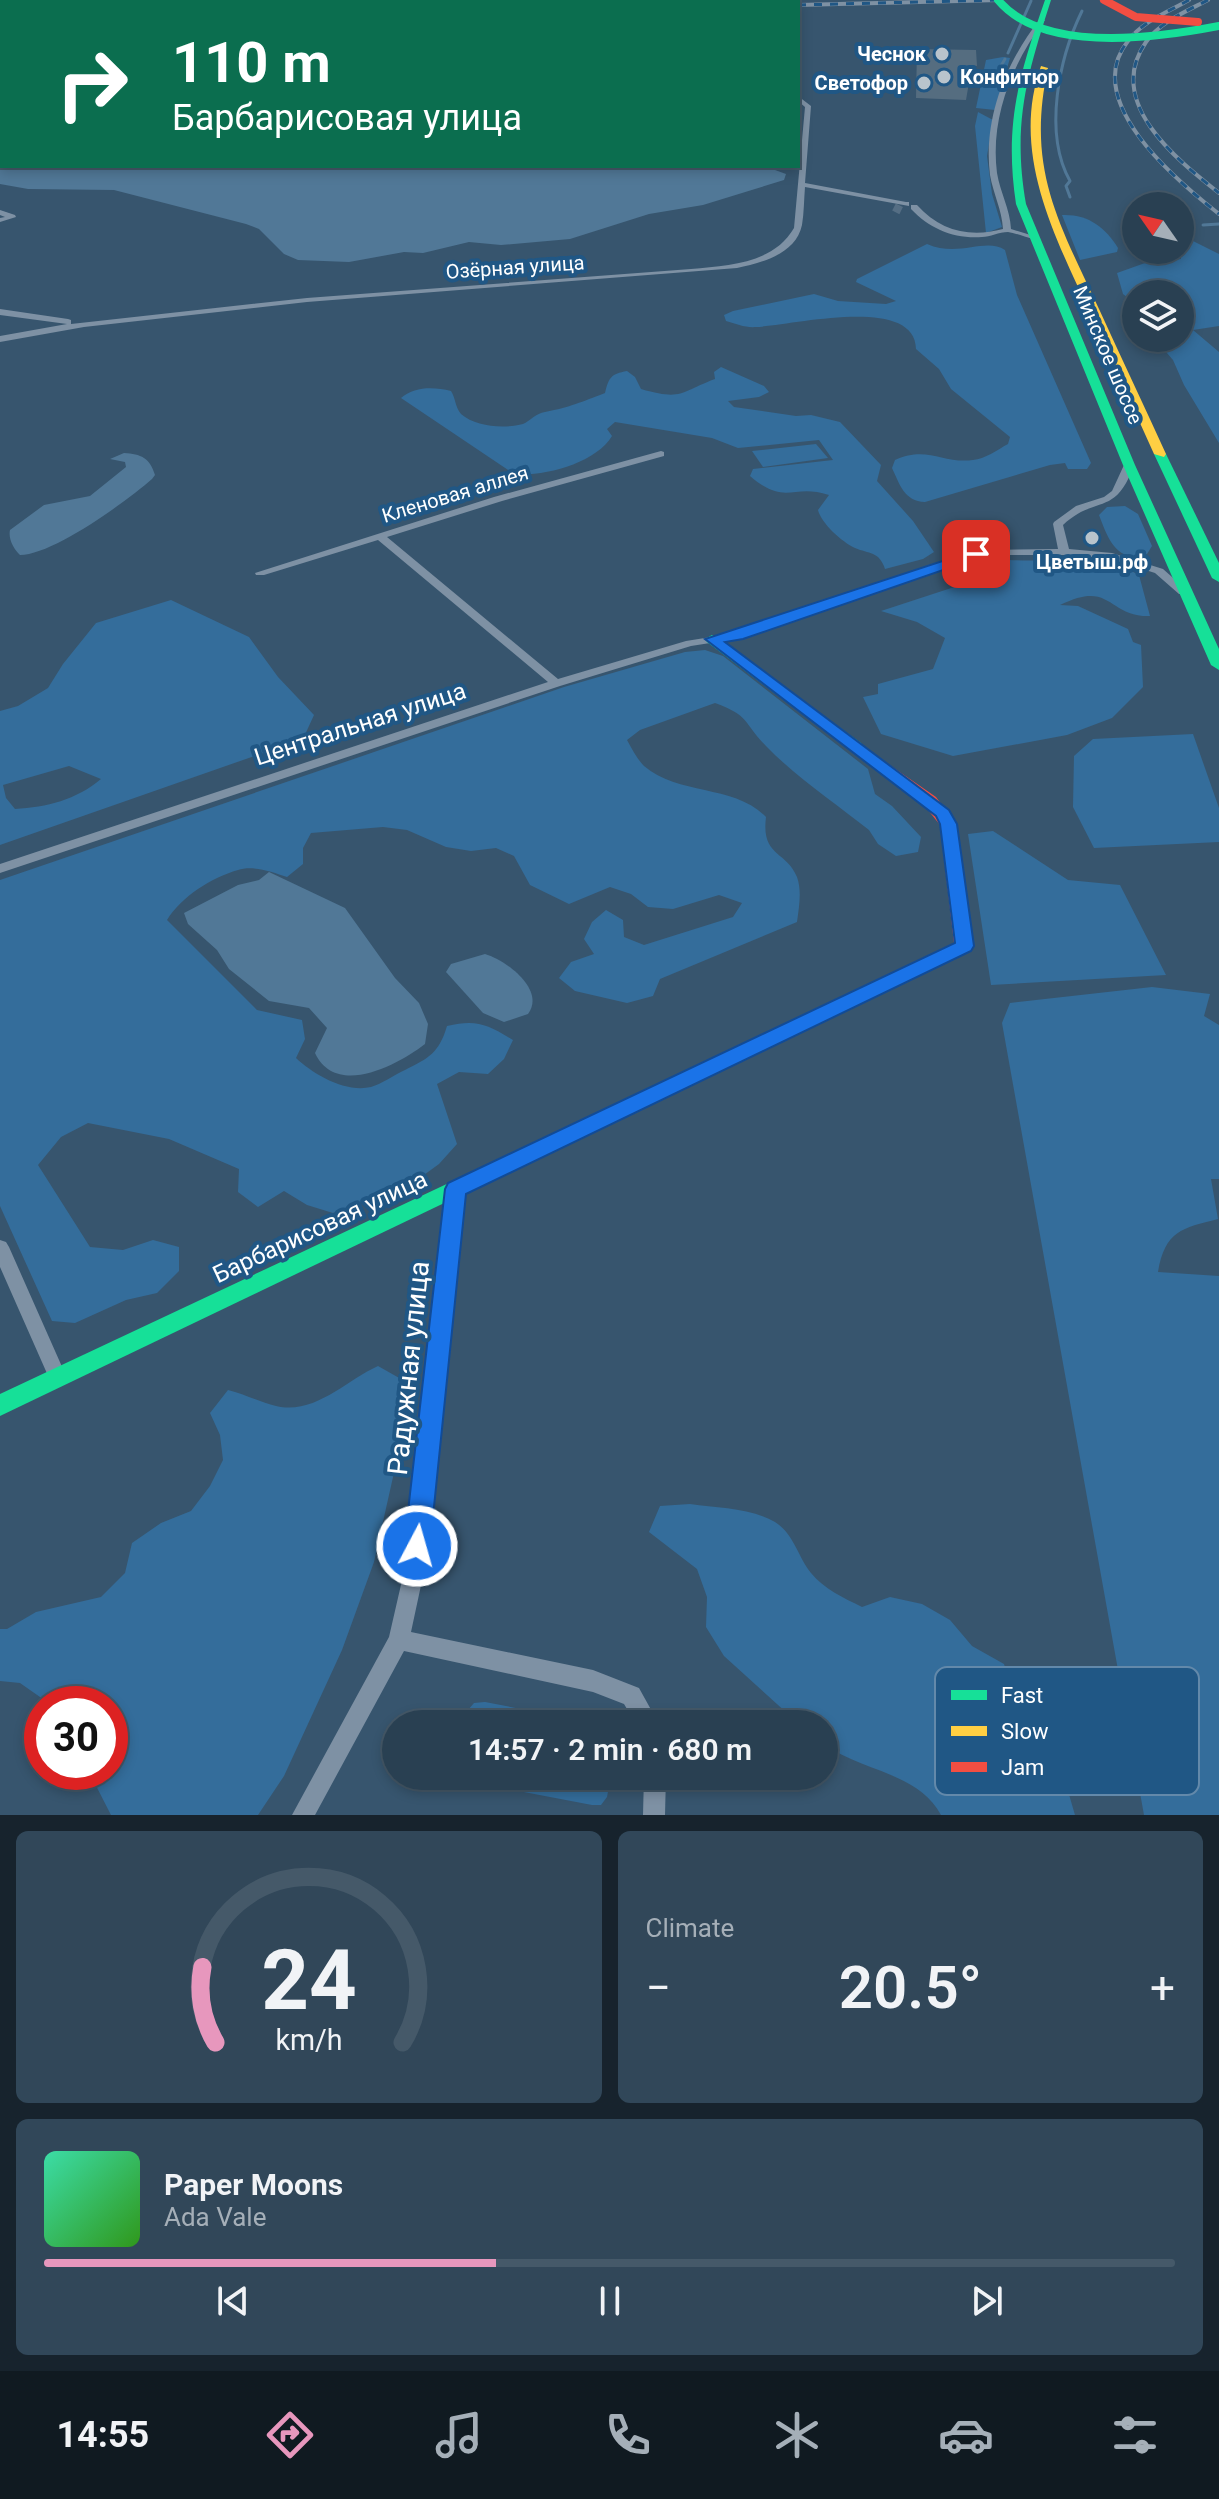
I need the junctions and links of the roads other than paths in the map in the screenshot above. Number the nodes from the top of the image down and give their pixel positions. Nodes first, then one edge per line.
1 (998, 0) edge
2 (1048, 0) edge
3 (1067, 0) edge
4 (1104, 0) edge
5 (1042, 20) junction
6 (1219, 20) edge
7 (1219, 26) edge
8 (1039, 53) junction
9 (800, 100) edge
10 (801, 184) junction
11 (831, 191) junction
12 (800, 198) junction
13 (0, 212) edge
14 (0, 220) edge
15 (1007, 230) junction
16 (1033, 237) junction
17 (0, 312) edge
18 (12, 314) junction
19 (84, 324) junction
20 (14, 336) junction
21 (0, 339) edge
22 (661, 454) dead end
23 (1129, 465) junction
24 (380, 536) junction
25 (1064, 552) junction
26 (260, 573) dead end
27 (1219, 578) edge
28 (1189, 597) junction
29 (712, 639) junction
30 (1219, 665) edge
31 (556, 683) junction
32 (0, 869) edge
33 (456, 1189) junction
34 (0, 1247) edge
35 (58, 1378) junction
36 (0, 1405) edge
37 (399, 1640) junction
38 (640, 1710) edge
39 (655, 1790) edge
40 (303, 1815) edge
41 (654, 1815) edge

1 - 7 main road, bridge
2 - 5 main road
3 - 8 main road
4 - 6 main road, bridge
5 - 8 main road
5 - 15 street
8 - 16 main road, Минское шоссе
8 - 27 main road, Минское шоссе
9 - 10 street, Озёрная улица
10 - 11 street
10 - 12 street, Озёрная улица
11 - 12 street
11 - 15 street
12 - 19 street, Озёрная улица
13 - 14 street
15 - 16 street
16 - 23 main road, Минское шоссе
17 - 18 street, Озёрная улица
18 - 19 street, Озёрная улица
18 - 20 street
19 - 20 street, Озёрная улица
20 - 21 street, Озёрная улица
22 - 24 street, Кленовая аллея
23 - 25 street
23 - 28 main road, Минское шоссе
24 - 26 street, Кленовая аллея
24 - 31 street
25 - 28 street, Центральная улица
25 - 29 street, Центральная улица
28 - 30 main road, Минское шоссе
29 - 31 street, Центральная улица
29 - 33 main road, Барбарисовая улица
31 - 32 street, Центральная улица
33 - 35 main road, Барбарисовая улица
33 - 37 street, Радужная улица
34 - 35 street
35 - 36 main road, Барбарисовая улица
37 - 38 street
37 - 40 street, Радужная улица
39 - 41 street

